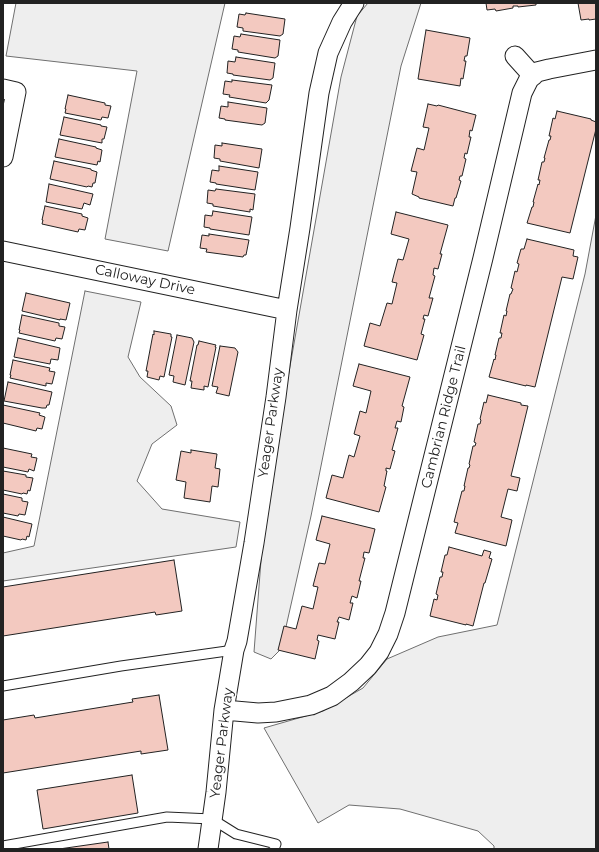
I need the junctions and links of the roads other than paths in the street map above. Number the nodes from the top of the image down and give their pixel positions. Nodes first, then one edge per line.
1 (352, 5) edge
2 (514, 56) dead end
3 (596, 60) edge
4 (533, 76) junction
5 (3, 89) edge
6 (3, 157) edge
7 (3, 251) edge
8 (287, 310) junction
9 (234, 650) junction
10 (3, 686) edge
11 (224, 710) junction
12 (212, 819) junction
13 (3, 846) edge
14 (208, 849) edge
15 (274, 849) edge

1 - 8 street, Yeager Parkway
2 - 4 street
3 - 4 street
4 - 11 street, Cambrian Ridge Trail
5 - 6 street
7 - 8 street, Calloway Drive
8 - 9 street, Yeager Parkway
9 - 10 lane
9 - 11 street, Yeager Parkway
11 - 12 street, Yeager Parkway
12 - 13 lane
12 - 14 street, Yeager Parkway
12 - 15 lane

